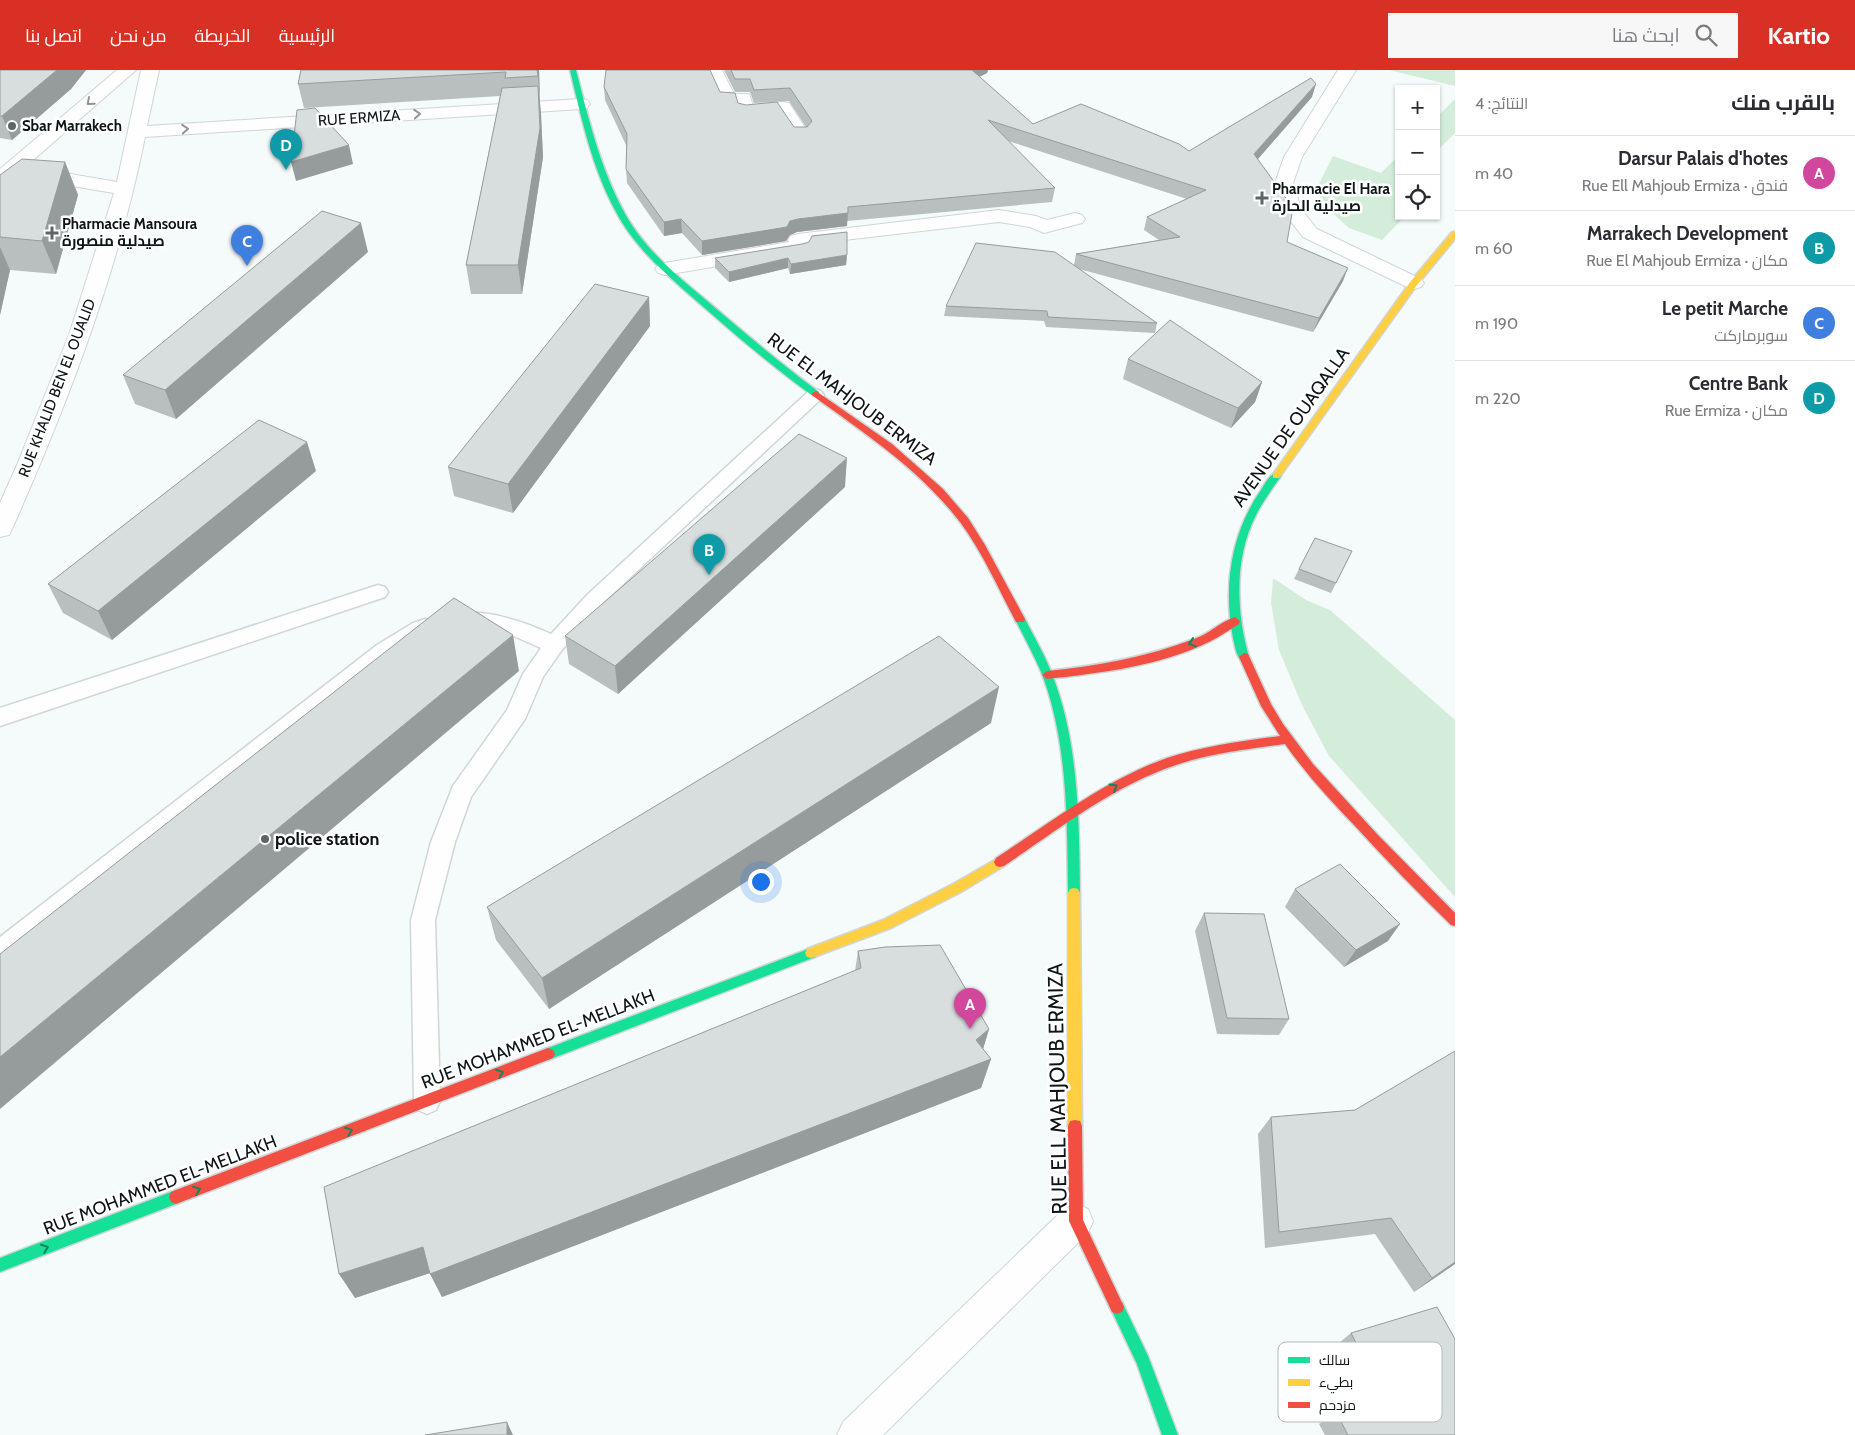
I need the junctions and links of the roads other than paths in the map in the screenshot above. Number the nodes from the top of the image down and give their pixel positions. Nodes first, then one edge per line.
1 (127, 70) edge
2 (150, 70) edge
3 (577, 70) edge
4 (714, 70) edge
5 (1347, 70) edge
6 (581, 104) junction
7 (136, 132) junction
8 (800, 134) edge
9 (4, 172) edge
10 (125, 190) junction
11 (1075, 219) dead end
12 (1455, 234) edge
13 (665, 269) junction
14 (1414, 283) junction
15 (815, 395) junction
16 (0, 529) edge
17 (378, 592) dead end
18 (1236, 621) junction
19 (554, 645) junction
20 (1047, 675) junction
21 (0, 717) edge
22 (1286, 740) junction
23 (1073, 813) junction
24 (1455, 921) edge
25 (0, 952) edge
26 (427, 1101) junction
27 (1076, 1221) junction
28 (0, 1266) edge
29 (856, 1435) edge
30 (1170, 1435) edge

1 -> 9 street
2 - 7 street, RUE KHALID BEN EL OUALID
3 - 6 street, RUE EL MAHJOUB ERMIZA
4 - 8 street
5 - 14 street
7 -> 6 street, RUE ERMIZA
6 - 13 street, RUE EL MAHJOUB ERMIZA
7 - 10 street, RUE KHALID BEN EL OUALID
9 - 10 street
10 - 16 street, RUE KHALID BEN EL OUALID
11 - 13 street
12 - 14 street, AVENUE DE OUAQALLA
13 - 15 street, RUE EL MAHJOUB ERMIZA
14 - 18 street, AVENUE DE OUAQALLA
15 - 19 lane
15 - 20 street, RUE EL MAHJOUB ERMIZA
17 - 21 lane
18 -> 20 street
18 - 22 street, AVENUE DE OUAQALLA
19 - 25 lane
19 - 26 lane
20 - 23 street, RUE EL MAHJOUB ERMIZA
23 -> 22 street, RUE MOHAMMED EL-MELLAKH
22 - 24 street, AVENUE DE OUAQALLA
26 -> 23 street, RUE MOHAMMED EL-MELLAKH
23 - 27 street, RUE ELL MAHJOUB ERMIZA
28 -> 26 street, RUE MOHAMMED EL-MELLAKH
27 - 29 street
27 - 30 street, RUE ELL MAHJOUB ERMIZA

